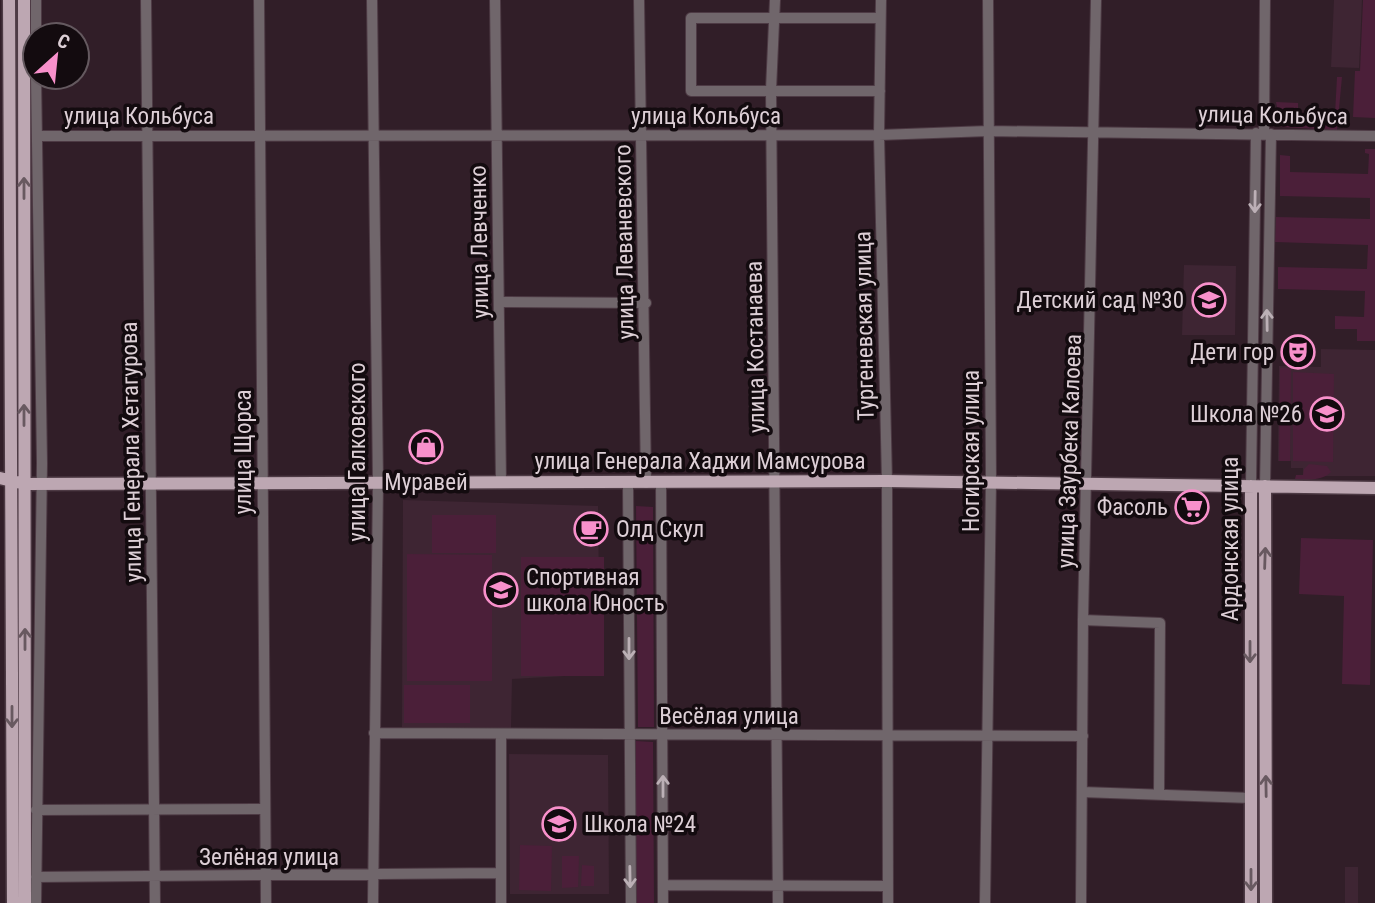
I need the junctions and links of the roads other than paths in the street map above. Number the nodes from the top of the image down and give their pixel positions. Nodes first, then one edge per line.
1 (9, 0) edge
2 (24, 0) edge
3 (36, 0) edge
4 (146, 0) edge
5 (259, 0) edge
6 (372, 0) edge
7 (495, 0) edge
8 (639, 0) edge
9 (775, 0) edge
10 (881, 0) edge
11 (988, 0) edge
12 (1096, 0) edge
13 (1265, 0) edge
14 (776, 18) junction
15 (880, 18) junction
16 (36, 21) edge
17 (771, 90) junction
18 (36, 91) edge
19 (880, 91) junction
20 (988, 131) junction
21 (1096, 132) junction
22 (771, 134) junction
23 (1264, 134) junction
24 (260, 135) junction
25 (495, 135) junction
26 (878, 135) junction
27 (37, 136) junction
28 (145, 136) junction
29 (372, 136) junction
30 (640, 136) junction
31 (1375, 136) edge
32 (500, 302) junction
33 (646, 303) junction
34 (5, 478) edge
35 (887, 481) junction
36 (992, 481) junction
37 (378, 482) junction
38 (661, 482) junction
39 (776, 482) junction
40 (1088, 482) junction
41 (263, 483) junction
42 (501, 483) junction
43 (628, 483) junction
44 (646, 483) junction
45 (25, 484) junction
46 (41, 484) junction
47 (151, 484) junction
48 (1251, 486) junction
49 (1265, 486) junction
50 (1375, 488) edge
51 (5, 492) edge
52 (1083, 621) junction
53 (374, 733) junction
54 (501, 735) junction
55 (629, 735) junction
56 (662, 735) junction
57 (777, 735) junction
58 (887, 735) junction
59 (1083, 736) junction
60 (986, 737) junction
61 (1082, 792) junction
62 (1159, 795) junction
63 (1251, 798) junction
64 (154, 809) junction
65 (265, 809) junction
66 (36, 810) junction
67 (501, 873) junction
68 (154, 876) junction
69 (266, 876) junction
70 (36, 877) junction
71 (373, 877) junction
72 (663, 885) junction
73 (778, 885) junction
74 (888, 886) junction
75 (13, 903) edge
76 (25, 903) edge
77 (36, 903) edge
78 (155, 903) edge
79 (266, 903) edge
80 (373, 903) edge
81 (502, 903) edge
82 (631, 903) edge
83 (663, 903) edge
84 (778, 903) edge
85 (888, 903) edge
86 (985, 903) edge
87 (1081, 903) edge
88 (1251, 903) edge
89 (1266, 903) edge

1 - 34 main road
45 -> 2 main road
3 - 16 street
4 - 28 street, улица Генерала Хетагурова
5 - 24 street, улица Щорса
6 - 29 street, улица Галковского
7 - 25 street, улица Левченко
8 - 30 street, улица Леваневского
9 - 14 street, улица Костанаева
10 - 15 street, Тургеневская улица
11 - 20 street, Ногирская улица
12 - 21 street, улица Заурбека Калоева
13 - 23 street, Ардонская улица
14 - 15 street
14 - 17 street, улица Костанаева
14 - 17 street
15 - 19 street, Тургеневская улица
17 - 19 street
17 - 22 street, улица Костанаева
18 - 27 street
19 - 26 street, Тургеневская улица
20 - 21 street, улица Кольбуса
20 - 26 street, улица Кольбуса
20 - 36 street, Ногирская улица
21 - 23 street, улица Кольбуса
21 - 40 street, улица Заурбека Калоева
22 - 26 street, улица Кольбуса
22 - 30 street, улица Кольбуса
22 - 39 street, улица Костанаева
23 - 31 street, улица Кольбуса
23 -> 48 street, Ардонская улица
49 -> 23 street, Ардонская улица
24 - 28 street, улица Кольбуса
24 - 29 street, улица Кольбуса
24 - 41 street, улица Щорса
25 - 29 street, улица Кольбуса
25 - 30 street, улица Кольбуса
25 - 32 street, улица Левченко
26 - 35 street, Тургеневская улица
27 - 28 street, улица Кольбуса
27 - 46 street
28 - 47 street, улица Генерала Хетагурова
29 - 37 street, улица Галковского
30 - 33 street, улица Леваневского
32 - 33 street
32 - 42 street, улица Левченко
33 - 44 street, улица Леваневского
34 - 45 main road, улица Генерала Хаджи Мамсурова
34 - 51 main road
35 - 36 main road, улица Генерала Хаджи Мамсурова
35 - 39 main road, улица Генерала Хаджи Мамсурова
35 - 58 street, Тургеневская улица
36 - 40 main road, улица Генерала Хаджи Мамсурова
36 - 60 street, Ногирская улица
37 - 41 main road, улица Генерала Хаджи Мамсурова
37 - 42 main road, улица Генерала Хаджи Мамсурова
37 - 53 street, улица Галковского
38 - 39 main road, улица Генерала Хаджи Мамсурова
38 - 44 main road, улица Генерала Хаджи Мамсурова
38 - 56 street
39 - 57 street, улица Костанаева
40 - 48 main road, улица Генерала Хаджи Мамсурова
40 - 52 street, улица Заурбека Калоева
41 - 47 main road, улица Генерала Хаджи Мамсурова
41 - 65 street, улица Щорса
42 - 43 main road, улица Генерала Хаджи Мамсурова
43 - 44 main road, улица Генерала Хаджи Мамсурова
43 -> 55 street
45 - 46 main road, улица Генерала Хаджи Мамсурова
45 - 51 main road, улица Генерала Хаджи Мамсурова
76 -> 45 main road
46 - 47 main road, улица Генерала Хаджи Мамсурова
46 - 66 street
47 - 64 street, улица Генерала Хетагурова
48 - 49 main road, улица Генерала Хаджи Мамсурова
48 -> 63 main road, Ардонская улица
49 - 50 main road, улица Генерала Хаджи Мамсурова
89 -> 49 main road, Ардонская улица
51 -> 75 main road
52 - 59 street, улица Заурбека Калоева
52 - 62 street
53 - 54 street, Весёлая улица
53 - 71 street, улица Галковского
54 - 55 street, Весёлая улица
54 - 67 street
55 - 56 street, Весёлая улица
55 -> 82 street
56 - 57 street, Весёлая улица
72 -> 56 street
57 - 58 street, Весёлая улица
57 - 73 street, улица Костанаева
58 - 60 street, Весёлая улица
58 - 74 street, Тургеневская улица
59 - 60 street, Весёлая улица
59 - 61 street, улица Заурбека Калоева
60 - 86 street, Ногирская улица
61 - 62 street
61 - 87 street, улица Заурбека Калоева
62 - 63 street
63 -> 88 main road, Ардонская улица
64 - 65 street
64 - 66 street
64 - 68 street, улица Генерала Хетагурова
65 - 69 street, улица Щорса
66 - 70 street
67 - 71 street, Зелёная улица
67 - 81 street
68 - 69 street, Зелёная улица
68 - 70 street, Зелёная улица
68 - 78 street, улица Генерала Хетагурова
69 - 71 street, Зелёная улица
69 - 79 street, улица Щорса
70 - 77 street
71 - 80 street, улица Галковского
72 - 73 street
72 - 83 street
73 - 74 street
73 - 84 street, улица Костанаева
74 - 85 street, Тургеневская улица

